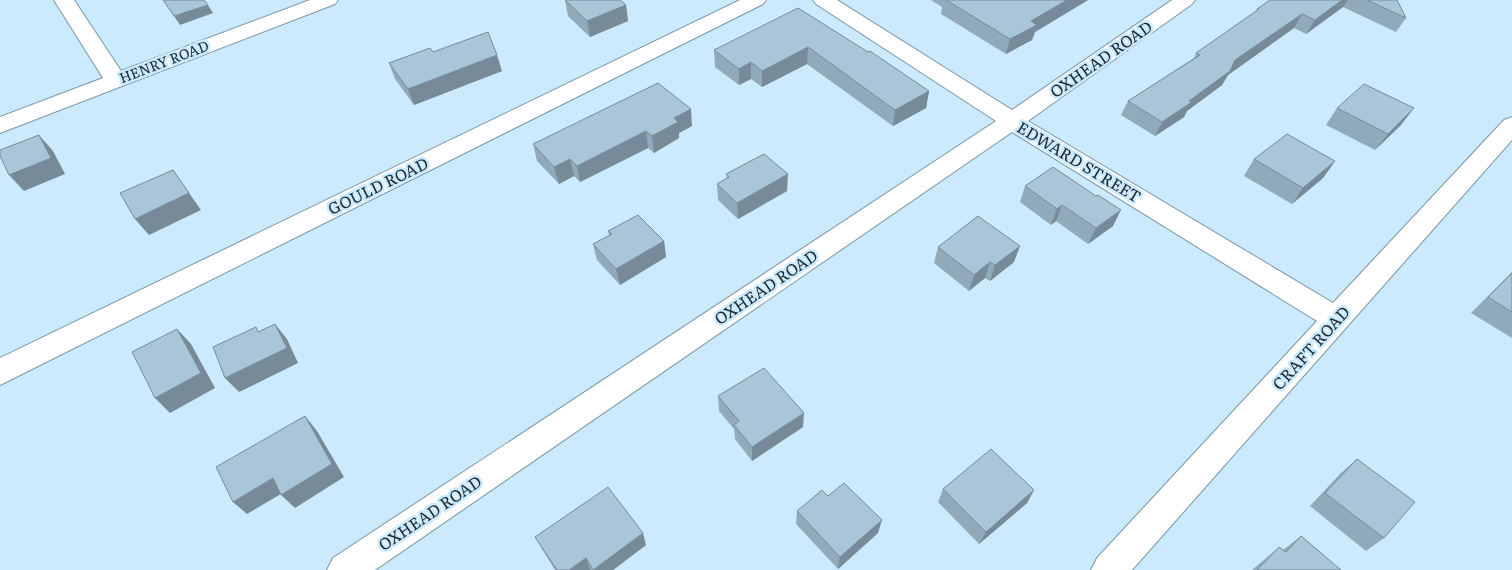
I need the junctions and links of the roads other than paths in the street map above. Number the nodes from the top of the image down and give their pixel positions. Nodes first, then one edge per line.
1 (64, 0) edge
2 (328, 0) edge
3 (756, 0) edge
4 (823, 0) edge
5 (1185, 0) edge
6 (116, 81) junction
7 (1012, 121) junction
8 (0, 125) edge
9 (1512, 125) edge
10 (1337, 319) junction
11 (0, 372) edge
12 (345, 570) edge
13 (1110, 570) edge

1 - 6 street
2 - 6 street, HENRY ROAD
3 - 11 street, GOULD ROAD
4 - 7 street, EDWARD STREET
5 - 7 street, OXHEAD ROAD
6 - 8 street, HENRY ROAD
7 - 10 street, EDWARD STREET
7 - 12 street, OXHEAD ROAD
9 - 10 street, CRAFT ROAD
10 - 13 street, CRAFT ROAD

